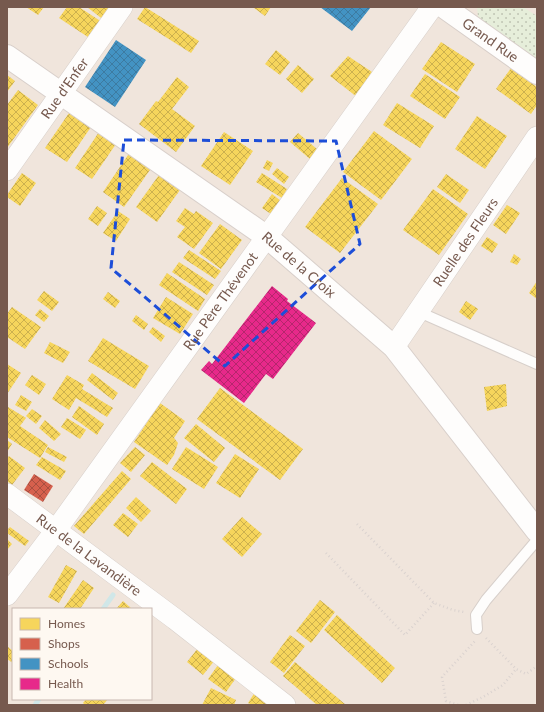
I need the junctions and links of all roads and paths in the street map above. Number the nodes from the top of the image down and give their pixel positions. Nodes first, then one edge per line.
1 (122, 7) edge
2 (432, 7) edge
3 (444, 7) edge
4 (7, 56) edge
5 (537, 73) edge
6 (60, 94) junction
7 (537, 137) edge
8 (7, 170) edge
9 (267, 237) junction
10 (419, 312) junction
11 (394, 347) junction
12 (537, 364) edge
13 (7, 494) edge
14 (357, 524) dead end
15 (56, 530) junction
16 (537, 531) edge
17 (537, 540) edge
18 (326, 553) dead end
19 (7, 595) edge
20 (434, 603) junction
21 (476, 615) junction
22 (477, 629) junction
23 (537, 666) edge
24 (516, 669) junction
25 (285, 705) edge
26 (458, 705) edge
27 (466, 705) edge

1 - 6 street, Rue d'Enfer
2 - 9 street, Rue Père Thévenot
3 - 5 street, Grand Rue
4 - 6 street, Rue de la Croix
6 - 8 street, Rue d'Enfer
6 - 9 street, Rue de la Croix
7 - 10 street, Ruelle des Fleurs
9 - 11 street, Rue de la Croix
9 - 15 street, Rue Père Thévenot
10 - 11 street, Ruelle des Fleurs
10 - 12 lane
11 - 16 street, Rue de la Croix
13 - 15 street, Rue de la Lavandière
14 - 20 path
15 - 19 street, Rue Père Thévenot
15 - 25 street, Rue de la Lavandière
17 - 21 lane
18 - 20 path
20 - 21 path
21 - 22 lane
22 - 24 path
22 - 26 path
23 - 24 path
24 - 27 path

